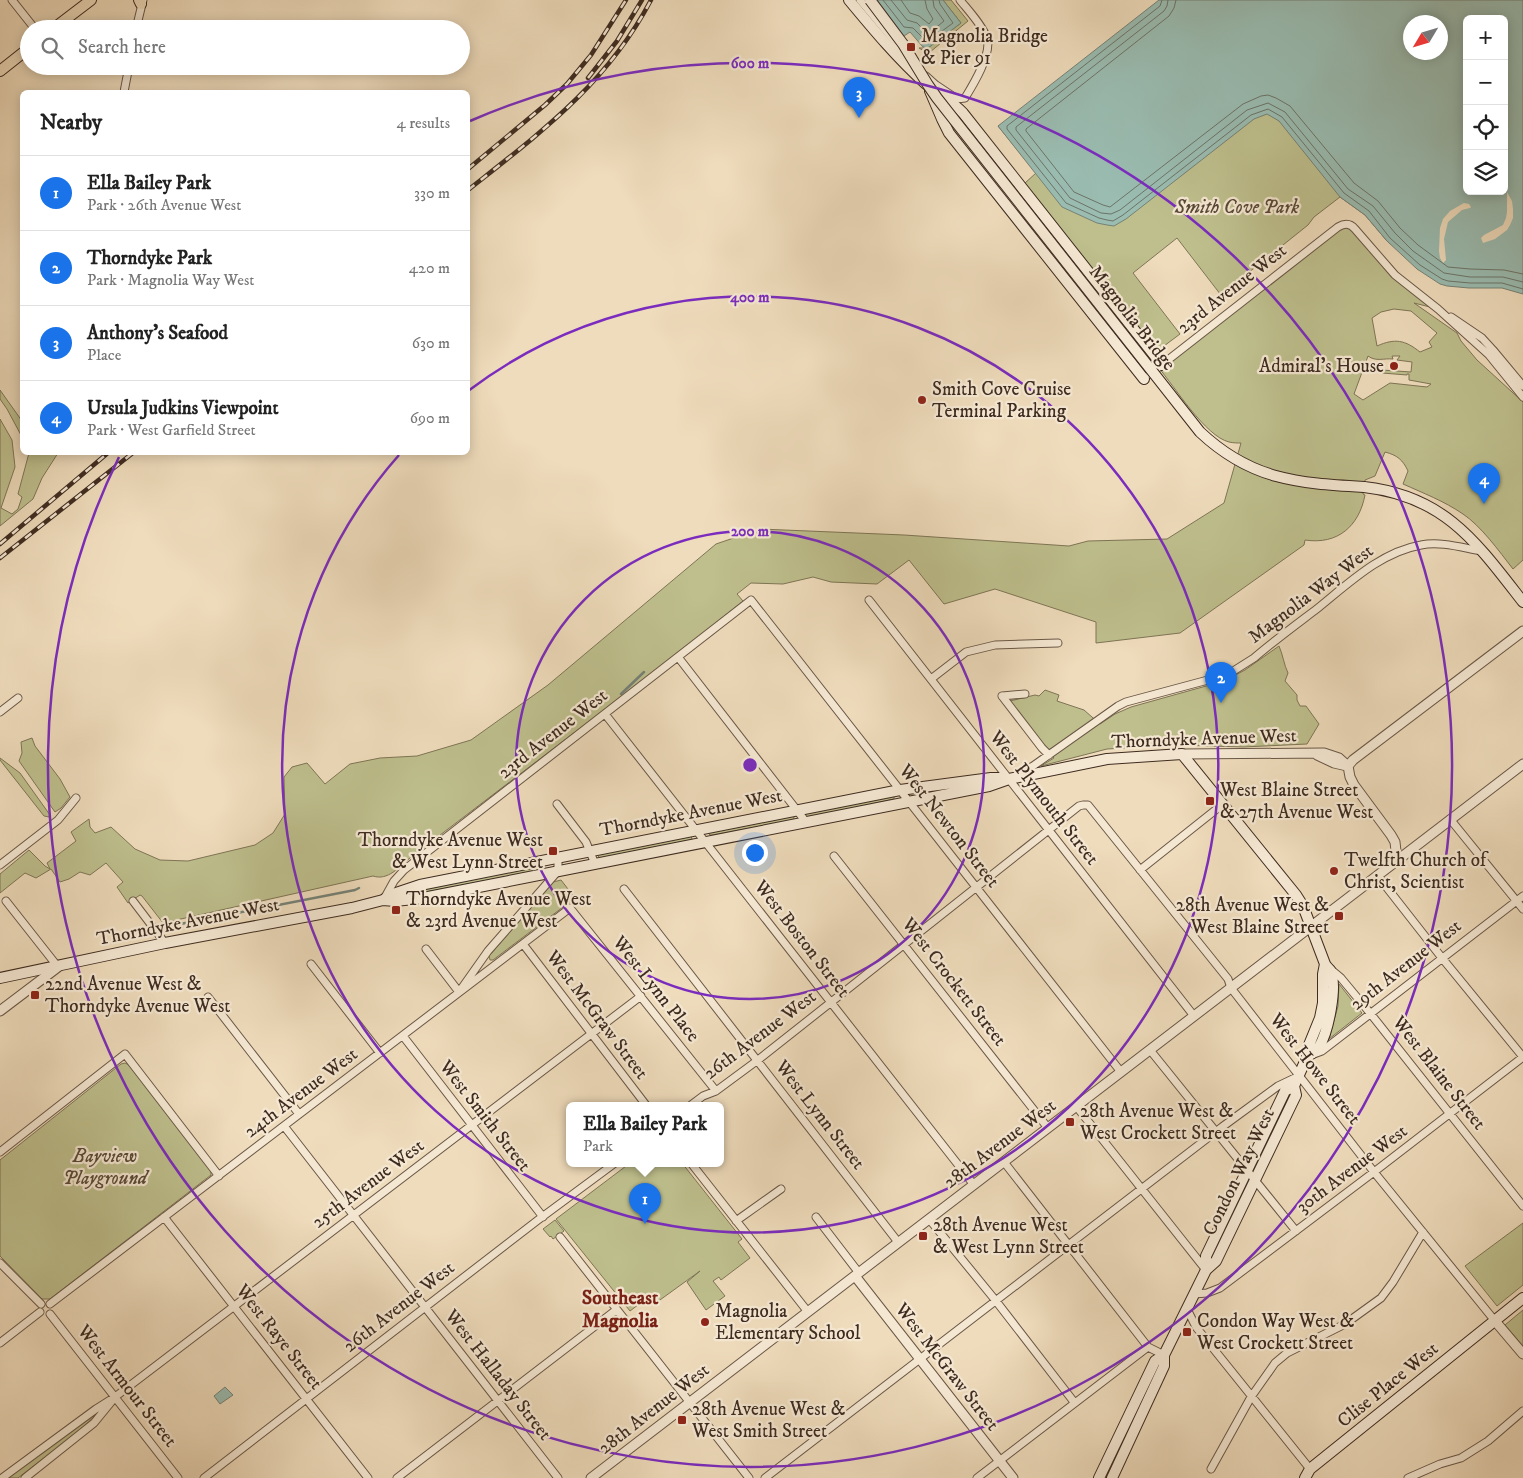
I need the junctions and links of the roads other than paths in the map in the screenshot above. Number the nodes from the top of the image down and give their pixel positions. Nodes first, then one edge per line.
1 (12, 0) edge
2 (90, 0) edge
3 (849, 0) edge
4 (863, 0) edge
5 (960, 0) edge
6 (141, 1) edge
7 (28, 20) edge
8 (65, 20) edge
9 (138, 20) edge
10 (20, 55) edge
11 (0, 70) edge
12 (127, 75) edge
13 (928, 85) junction
14 (124, 90) edge
15 (1438, 309) junction
16 (1162, 365) junction
17 (1144, 379) joint
18 (1523, 386) edge
19 (1523, 396) edge
20 (1483, 551) junction
21 (752, 600) joint
22 (868, 600) dead end
23 (1523, 602) edge
24 (1523, 631) edge
25 (1058, 643) dead end
26 (678, 657) junction
27 (930, 679) junction
28 (1025, 694) dead end
29 (18, 698) dead end
30 (0, 712) edge
31 (605, 714) junction
32 (1182, 754) junction
33 (1049, 755) junction
34 (1523, 764) edge
35 (1348, 766) junction
36 (1009, 779) junction
37 (900, 790) junction
38 (76, 798) dead end
39 (909, 802) junction
40 (557, 804) dead end
41 (1223, 804) junction
42 (1083, 805) joint
43 (797, 810) junction
44 (1450, 819) junction
45 (806, 822) junction
46 (696, 830) junction
47 (1049, 830) junction
48 (706, 842) junction
49 (590, 852) junction
50 (834, 856) dead end
51 (558, 858) junction
52 (1397, 860) junction
53 (595, 864) junction
54 (0, 865) edge
55 (1140, 870) junction
56 (558, 871) junction
57 (1378, 875) junction
58 (977, 887) junction
59 (624, 889) dead end
60 (1523, 896) edge
61 (384, 900) junction
62 (6, 901) dead end
63 (133, 901) dead end
64 (1516, 901) junction
65 (570, 908) joint
66 (1523, 909) edge
67 (1311, 926) junction
68 (165, 943) junction
69 (523, 944) junction
70 (904, 945) junction
71 (426, 949) dead end
72 (1442, 958) junction
73 (311, 964) dead end
74 (1325, 964) junction
75 (58, 967) junction
76 (0, 978) edge
77 (1230, 988) junction
78 (459, 992) junction
79 (641, 996) junction
80 (208, 997) dead end
81 (831, 1002) junction
82 (0, 1011) edge
83 (1370, 1013) junction
84 (1194, 1016) junction
85 (591, 1034) junction
86 (403, 1036) junction
87 (1150, 1050) junction
88 (380, 1053) junction
89 (1307, 1057) junction
90 (1523, 1057) edge
91 (758, 1060) junction
92 (1121, 1072) junction
93 (1299, 1076) junction
94 (1294, 1086) junction
95 (716, 1091) junction
96 (644, 1102) edge
97 (695, 1102) edge
98 (1076, 1106) junction
99 (299, 1114) junction
100 (1449, 1115) junction
101 (471, 1125) junction
102 (284, 1126) junction
103 (1048, 1128) junction
104 (1216, 1132) junction
105 (0, 1152) edge
106 (1004, 1162) junction
107 (610, 1167) edge
108 (694, 1167) edge
109 (1248, 1171) junction
110 (1374, 1172) junction
111 (219, 1176) junction
112 (1254, 1180) junction
113 (974, 1185) junction
114 (781, 1189) dead end
115 (1142, 1189) junction
116 (1523, 1206) edge
117 (353, 1216) junction
118 (543, 1216) junction
119 (816, 1216) dead end
120 (164, 1217) junction
121 (930, 1218) junction
122 (736, 1221) junction
123 (1296, 1231) junction
124 (1423, 1232) junction
125 (560, 1237) dead end
126 (898, 1242) junction
127 (1069, 1246) junction
128 (0, 1263) edge
129 (1206, 1270) junction
130 (857, 1274) junction
131 (1194, 1294) junction
132 (1523, 1298) edge
133 (996, 1301) junction
134 (41, 1304) junction
135 (50, 1304) junction
136 (234, 1307) junction
137 (425, 1308) junction
138 (1187, 1309) junction
139 (616, 1310) junction
140 (40, 1312) junction
141 (808, 1312) junction
142 (50, 1314) junction
143 (1495, 1321) junction
144 (0, 1342) edge
145 (1148, 1347) junction
146 (1523, 1354) edge
147 (1164, 1355) junction
148 (920, 1359) junction
149 (115, 1397) junction
150 (1251, 1397) junction
151 (307, 1398) junction
152 (497, 1401) junction
153 (690, 1402) junction
154 (1074, 1402) junction
155 (1523, 1411) edge
156 (999, 1461) junction
157 (1211, 1468) dead end
158 (1308, 1474) edge
159 (2, 1478) edge
160 (25, 1478) edge
161 (178, 1478) edge
162 (204, 1478) edge
163 (368, 1478) edge
164 (397, 1478) edge
165 (558, 1478) edge
166 (591, 1478) edge
167 (749, 1478) edge
168 (765, 1478) edge
169 (977, 1478) edge
170 (1013, 1478) edge
171 (1099, 1478) edge
172 (1112, 1478) edge
173 (1408, 1478) edge

1 - 7 street
2 - 8 main road
3 - 13 main road, Magnolia Bridge, bridge
4 - 5 street
4 - 13 main road, Magnolia Bridge, bridge
6 - 9 street
10 - 11 main road
12 - 14 street
13 - 16 main road
13 - 17 main road, bridge
13 - 20 main road, Magnolia Bridge, bridge
15 - 16 street, 23rd Avenue West
15 - 18 street
15 - 19 street
16 - 17 street, 23rd Avenue West
20 - 23 main road, Magnolia Bridge
20 - 33 street, Magnolia Way West
21 - 26 street, 23rd Avenue West
21 - 37 street, West Newton Street
22 - 27 street, West Plymouth Street
24 - 35 street
25 - 27 street
26 - 31 street, 23rd Avenue West
26 - 43 street
27 - 36 street, West Plymouth Street
28 - 33 street
29 - 30 street
31 - 46 street, West Boston Street
31 - 61 street, 23rd Avenue West
32 - 35 street, Thorndyke Avenue West
32 - 36 main road, Thorndyke Avenue West
32 - 41 main road
33 - 36 street, Magnolia Way West
34 - 44 street, 28th Avenue West
35 - 52 street
36 - 37 main road, Thorndyke Avenue West
36 - 39 main road, Thorndyke Avenue West
36 - 47 street, West Plymouth Street
37 - 39 street, West Newton Street
37 - 43 main road, Thorndyke Avenue West
38 - 54 street
39 - 45 main road, Thorndyke Avenue West
39 - 58 street, West Newton Street
40 - 49 street
41 - 55 street
41 - 67 main road
42 - 47 street, 26th Avenue West
42 - 55 street, West Howe Street
43 - 45 street
43 - 46 main road, Thorndyke Avenue West
44 - 52 street, 28th Avenue West
44 - 64 street
45 - 48 main road, Thorndyke Avenue West
46 - 48 street, West Boston Street
46 - 49 main road, Thorndyke Avenue West
47 - 58 street, 26th Avenue West
47 - 84 street, West Plymouth Street
48 - 53 main road, Thorndyke Avenue West
48 - 81 street, West Boston Street
49 - 51 main road, Thorndyke Avenue West
49 - 53 street
50 - 70 street, West Crockett Street
51 - 56 street
51 - 61 main road, Thorndyke Avenue West
52 - 57 street, 28th Avenue West
53 - 56 main road, Thorndyke Avenue West
55 - 77 street, West Howe Street
56 - 61 main road, Thorndyke Avenue West
56 - 78 street
57 - 67 street, 28th Avenue West
57 - 72 street
58 - 70 street, 26th Avenue West
58 - 92 street, West Newton Street
59 - 91 street, West Lynn Street
60 - 64 street, 29th Avenue West
61 - 68 main road, Thorndyke Avenue West
62 - 75 street
63 - 68 street
64 - 66 street
64 - 72 street, 29th Avenue West
65 - 69 street, 24th Avenue West
65 - 79 street, West Lynn Place
67 - 74 main road, Condon Way West
67 - 77 street, 28th Avenue West
68 - 75 main road, Thorndyke Avenue West
69 - 78 street, 24th Avenue West
69 - 85 street, West McGraw Street
70 - 81 street, 26th Avenue West
70 - 103 street, West Crockett Street
71 - 78 street
72 - 83 street, 29th Avenue West
72 - 90 street
73 - 88 street
74 - 83 street, West Blaine Street
74 - 89 main road, Condon Way West
75 - 76 main road, Thorndyke Avenue West
75 - 82 street
77 - 84 street, 28th Avenue West
77 - 93 street, West Howe Street
78 - 86 street, 24th Avenue West
79 - 85 street, 25th Avenue West
79 - 95 street, West Lynn Place
80 - 99 street
81 - 91 street, 26th Avenue West
81 - 113 street, West Boston Street
83 - 89 street, 29th Avenue West
83 - 100 street, West Blaine Street
84 - 87 street, 28th Avenue West
85 - 96 street, West McGraw Street
85 - 101 street, 25th Avenue West
86 - 88 street, 24th Avenue West
86 - 101 street, West Smith Street
87 - 92 street, 28th Avenue West
87 - 104 street
88 - 99 street, 24th Avenue West
89 - 93 main road, Condon Way West
90 - 100 street, 30th Avenue West
91 - 95 street, 26th Avenue West
91 - 126 street, West Lynn Street
92 - 98 street, 28th Avenue West
93 - 94 main road, Condon Way West
93 - 104 street
93 - 110 street, West Howe Street
94 - 109 main road, Condon Way West
94 - 112 main road, Condon Way West
95 - 97 street, 26th Avenue West
98 - 103 street, 28th Avenue West
98 - 115 street
99 - 102 street, 24th Avenue West
100 - 110 street, 30th Avenue West
100 - 116 street, West Blaine Street
101 - 117 street, 25th Avenue West
101 - 118 street, West Smith Street
102 - 111 street, 24th Avenue West
102 - 117 street, West Halladay Street
103 - 106 street, 28th Avenue West
104 - 109 street
104 - 115 street
105 - 111 street
106 - 113 street, 28th Avenue West
106 - 127 street
107 - 118 street, 26th Avenue West
108 - 122 street
109 - 112 street
109 - 129 main road, Condon Way West
110 - 123 street, 30th Avenue West
110 - 124 street, West Howe Street
111 - 120 street, 24th Avenue West
112 - 123 street
112 - 129 main road, Condon Way West
113 - 121 street, 28th Avenue West
114 - 122 street
115 - 127 street
115 - 129 street
117 - 136 street, 25th Avenue West
117 - 137 street, West Halladay Street
118 - 137 street, 26th Avenue West
119 - 130 street
120 - 135 street, 24th Avenue West
120 - 136 street, West Raye Street
121 - 126 street, 28th Avenue West
121 - 133 street
122 - 141 street
123 - 131 street, 30th Avenue West
124 - 143 street, West Howe Street
124 - 150 street
125 - 139 street
126 - 130 street, 28th Avenue West
127 - 133 street
127 - 145 street
128 - 134 street
129 - 131 main road, Condon Way West
130 - 141 street, 28th Avenue West
130 - 148 street, West McGraw Street
131 - 138 main road, Condon Way West
132 - 143 main road, Clise Place West
133 - 148 street
133 - 154 street
134 - 135 street
134 - 140 street
135 - 142 street
136 - 149 street, 25th Avenue West
136 - 151 street, West Raye Street
137 - 151 street, 26th Avenue West
137 - 152 street, West Halladay Street
138 - 147 main road, Condon Way West
138 - 150 street
139 - 152 street
139 - 153 street
140 - 142 street
140 - 144 street
141 - 153 street, 28th Avenue West
142 - 149 street, West Armour Street
143 - 146 street, West Howe Street
143 - 158 main road, Clise Place West
145 - 147 street
145 - 154 street
147 - 171 main road, Condon Way West
147 - 172 main road, Condon Way West
148 - 156 street, West McGraw Street
148 - 168 street
149 - 159 street, 25th Avenue West
149 - 160 street, 25th Avenue West
149 - 161 street, West Armour Street
150 - 157 street
150 - 158 street
151 - 162 street, 26th Avenue West
151 - 163 street, West Raye Street
152 - 164 street
152 - 165 street, West Halladay Street
153 - 166 street, 28th Avenue West
153 - 167 street
154 - 156 street
155 - 173 street
156 - 169 street
156 - 170 street, West McGraw Street

